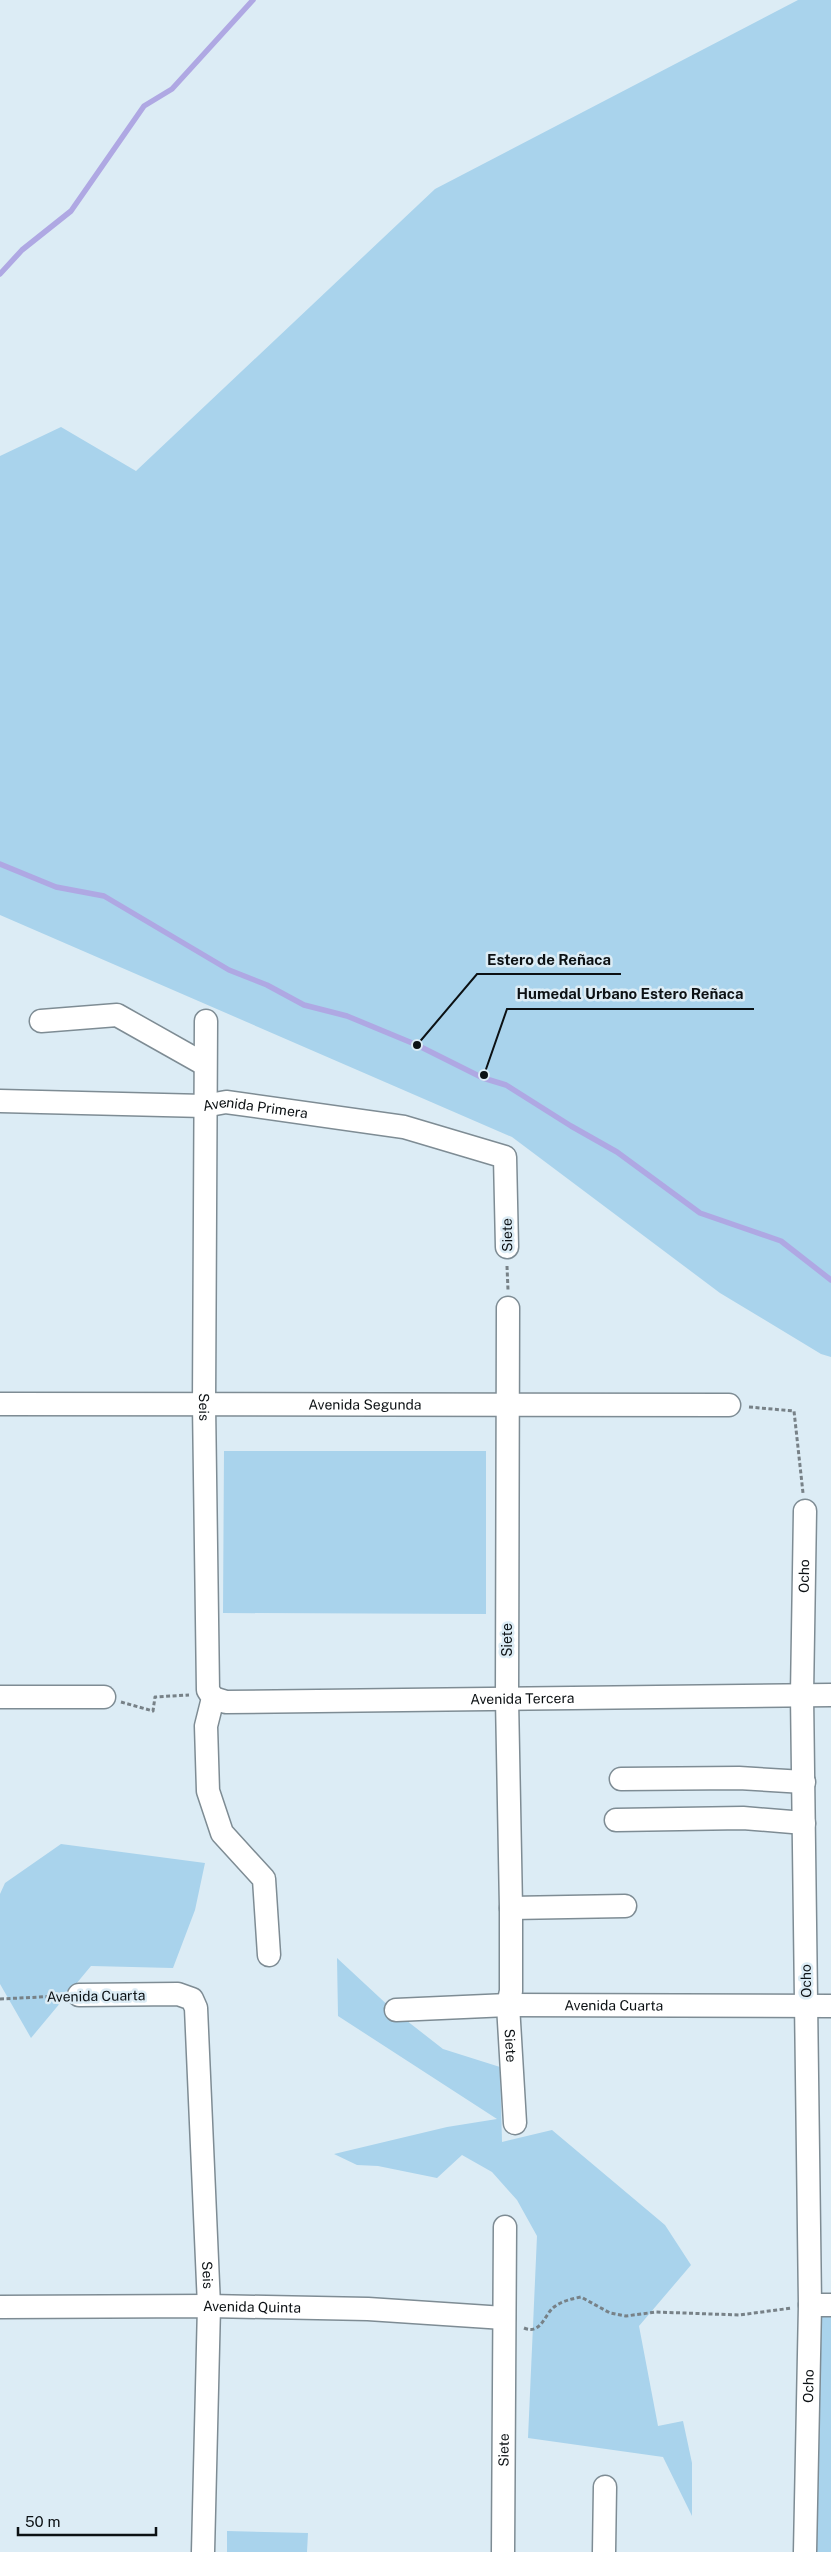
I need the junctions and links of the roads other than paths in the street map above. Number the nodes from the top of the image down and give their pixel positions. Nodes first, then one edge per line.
1 (41, 1021) dead end
2 (206, 1021) dead end
3 (204, 1064) junction
4 (0, 1101) edge
5 (204, 1106) junction
6 (505, 1157) joint
7 (507, 1247) road end
8 (508, 1308) road end
9 (0, 1404) edge
10 (204, 1404) junction
11 (508, 1405) junction
12 (729, 1405) road end
13 (805, 1511) road end
14 (802, 1695) junction
15 (831, 1695) edge
16 (211, 1696) junction
17 (0, 1697) edge
18 (104, 1697) road end
19 (507, 1699) junction
20 (621, 1779) dead end
21 (804, 1782) junction
22 (616, 1820) dead end
23 (804, 1823) junction
24 (625, 1906) dead end
25 (512, 1908) junction
26 (269, 1955) dead end
27 (78, 1995) road end
28 (192, 1999) joint
29 (508, 2006) junction
30 (806, 2006) junction
31 (831, 2006) edge
32 (396, 2010) dead end
33 (515, 2122) dead end
34 (505, 2227) dead end
35 (820, 2305) edge
36 (209, 2306) junction
37 (0, 2307) edge
38 (504, 2318) junction
39 (605, 2487) dead end
40 (203, 2552) edge
41 (503, 2552) edge
42 (604, 2552) edge
43 (805, 2552) edge

1 - 3 street
2 - 3 street, Seis
3 - 5 street, Seis
4 - 5 street, Avenida Primera
5 - 6 street, Avenida Primera
5 - 10 street, Seis
6 - 7 street, Siete
8 - 11 street, Siete
9 - 10 street, Avenida Segunda
10 - 11 street, Avenida Segunda
10 - 16 street, Seis
11 - 12 street, Avenida Segunda
11 - 19 street, Siete
13 - 14 street, Ocho
14 - 15 street, Avenida Tercera
14 - 19 street, Avenida Tercera
14 - 21 street, Ocho
16 - 19 street, Avenida Tercera
16 - 26 street, Seis
17 - 18 street
19 - 25 street, Siete
20 - 21 street
21 - 23 street, Ocho
22 - 23 street
23 - 30 street, Ocho
24 - 25 street
25 - 29 street, Siete
27 - 28 street, Avenida Cuarta
28 - 36 street, Seis
29 - 30 street, Avenida Cuarta
29 - 32 street, Avenida Cuarta
29 - 33 street, Siete
30 - 31 street, Avenida Cuarta
30 - 35 street, Ocho
34 - 38 street, Siete
35 - 43 street, Ocho
36 - 37 street, Avenida Quinta
36 - 38 street, Avenida Quinta
36 - 40 street, Seis
38 - 41 street, Siete
39 - 42 street

